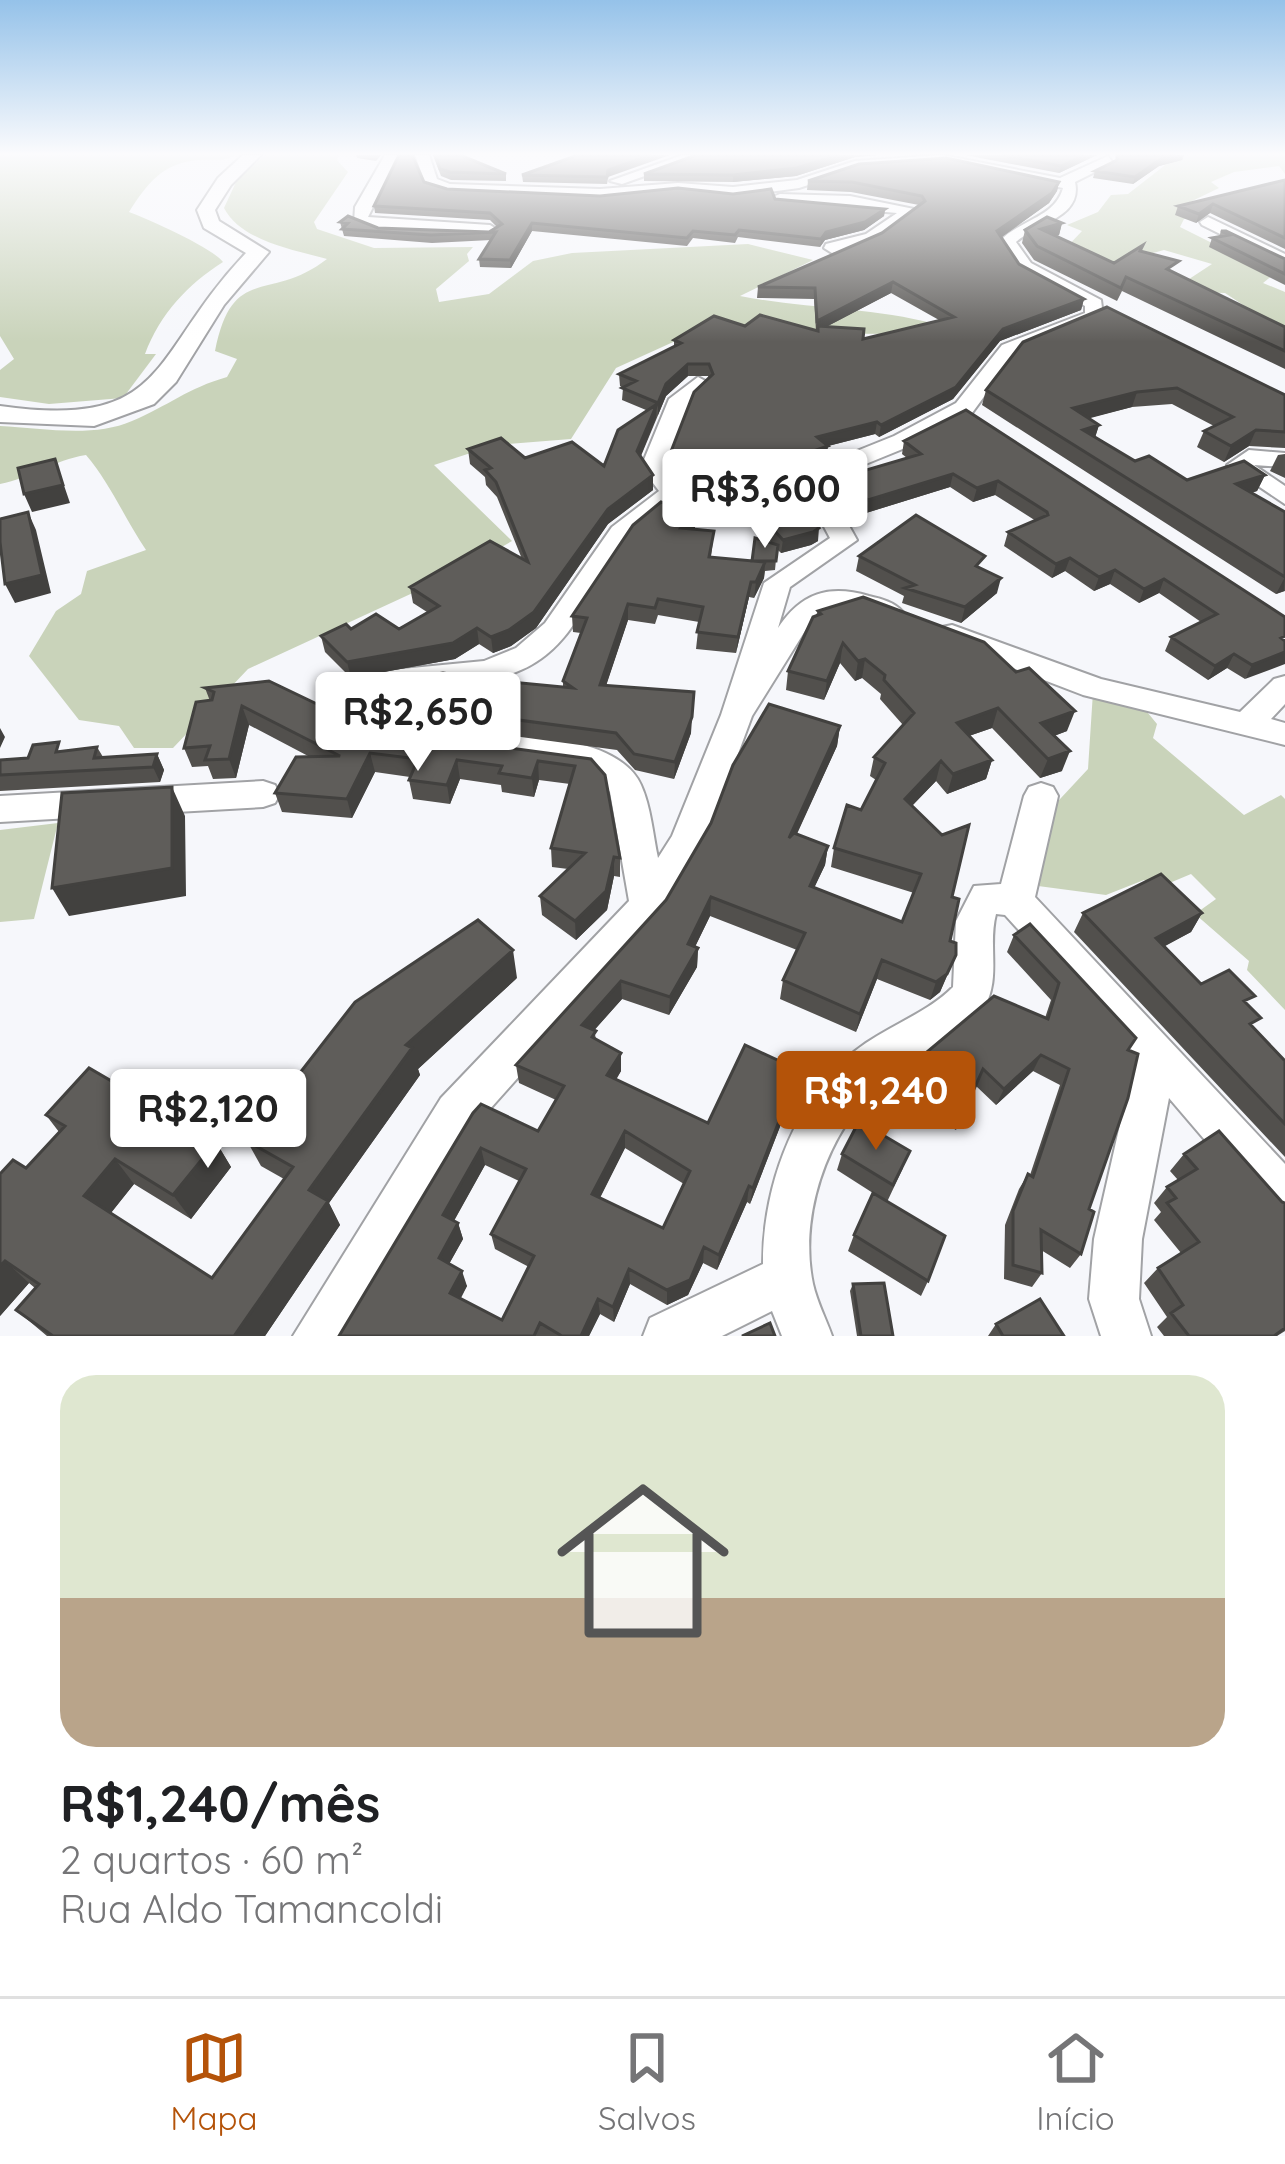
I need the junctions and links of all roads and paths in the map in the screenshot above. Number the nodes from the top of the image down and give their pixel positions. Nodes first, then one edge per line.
1 (209, 217) edge
2 (360, 217) edge
3 (901, 217) edge
4 (1050, 217) edge
5 (1208, 222) edge
6 (490, 230) edge
7 (832, 248) dead end
8 (1285, 261) edge
9 (1094, 304) junction
10 (1116, 315) edge
11 (698, 383) edge
12 (0, 414) edge
13 (1285, 456) edge
14 (1285, 497) edge
15 (1285, 686) edge
16 (737, 715) junction
17 (1248, 723) junction
18 (1285, 734) edge
19 (263, 794) dead end
20 (1041, 796) dead end
21 (0, 809) edge
22 (1015, 901) junction
23 (649, 905) junction
24 (1148, 1041) junction
25 (1285, 1199) edge
26 (787, 1278) junction
27 (318, 1336) edge
28 (668, 1336) edge
29 (807, 1336) edge
30 (1126, 1336) edge

1 - 12 main road
2 - 6 street
3 - 7 street
4 - 9 street
5 - 8 street
9 - 10 street
9 - 16 street
11 - 23 street
13 - 14 street
15 - 17 street
16 - 17 street
16 - 23 street
17 - 18 street
19 - 21 street
20 - 22 street
22 - 24 street
22 - 26 street
23 - 27 street
24 - 25 street
24 - 30 street
26 - 28 street
26 - 29 street

